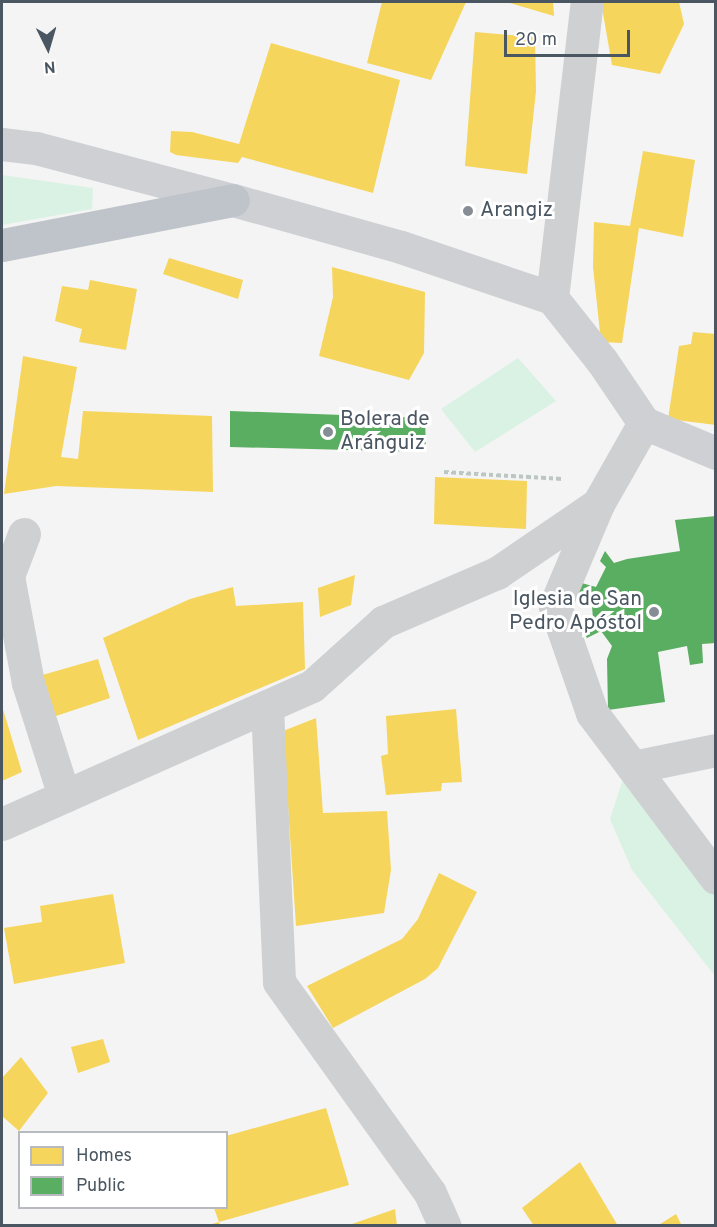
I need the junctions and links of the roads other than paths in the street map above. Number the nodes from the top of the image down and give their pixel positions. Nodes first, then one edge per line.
1 (587, 2) edge
2 (2, 144) edge
3 (233, 200) junction
4 (2, 244) edge
5 (552, 298) junction
6 (644, 423) junction
7 (716, 453) edge
8 (605, 491) junction
9 (24, 534) dead end
10 (15, 684) edge
11 (267, 706) junction
12 (716, 750) edge
13 (633, 767) junction
14 (64, 796) junction
15 (2, 824) edge
16 (716, 878) edge
17 (445, 1226) edge

1 - 5 street
2 - 3 street
3 - 4 highway
3 - 5 street
5 - 6 street
6 - 7 street
6 - 8 street
8 - 11 street
8 - 13 street
9 - 10 street
10 - 14 street
11 - 14 street
11 - 17 street
12 - 13 street
13 - 16 street
14 - 15 street

